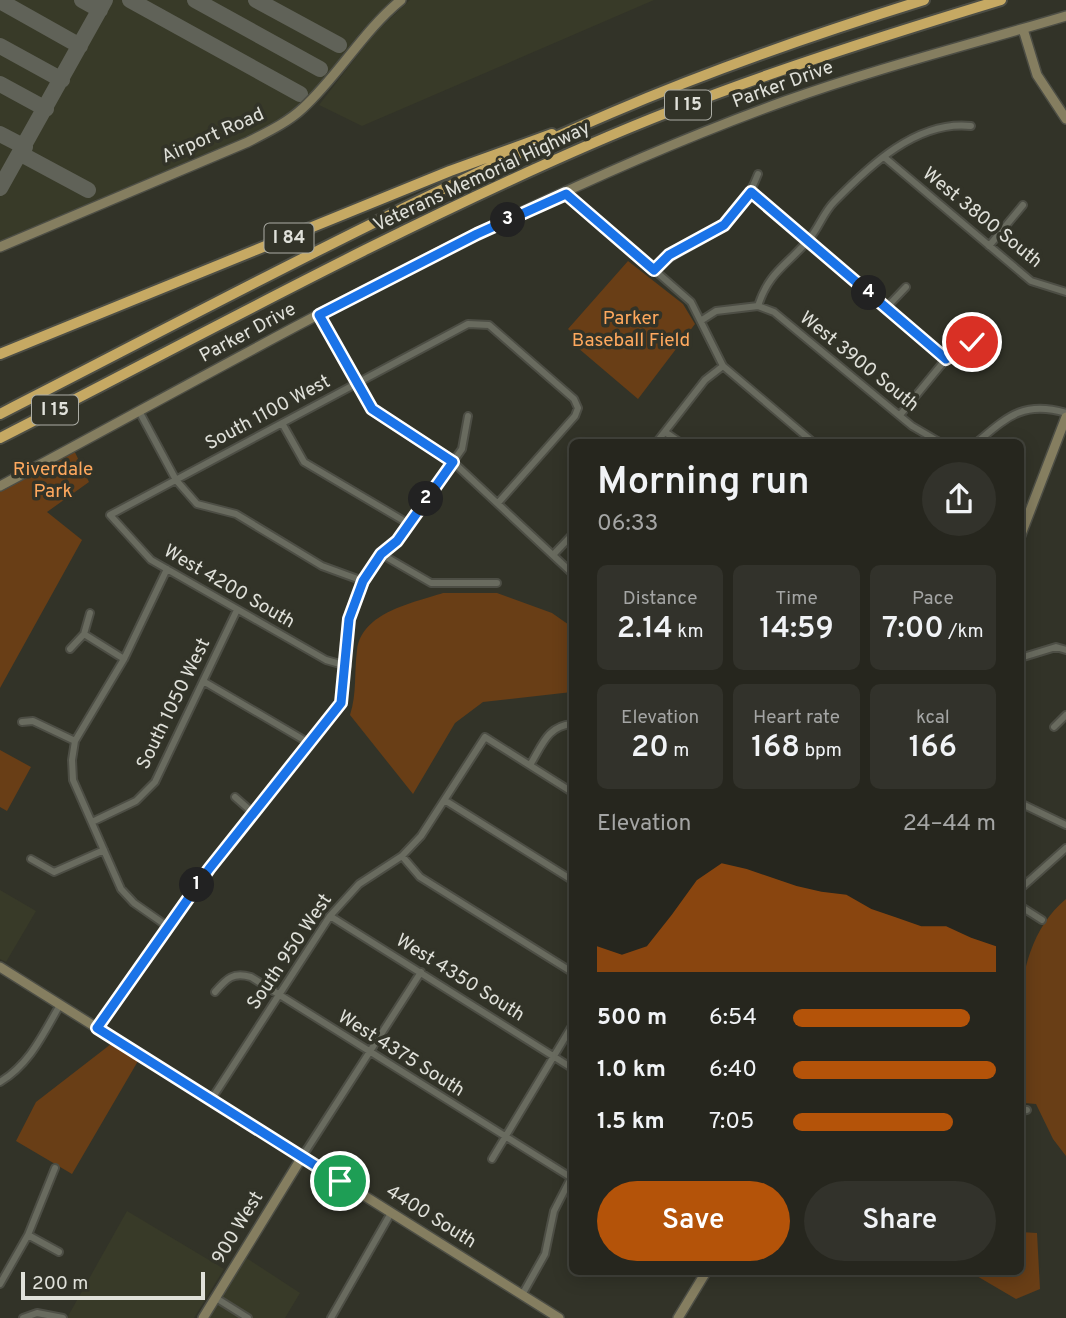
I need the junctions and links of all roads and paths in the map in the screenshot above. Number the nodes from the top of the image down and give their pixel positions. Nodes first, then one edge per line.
1 (401, 0) edge
2 (924, 0) edge
3 (1001, 0) edge
4 (1066, 16) edge
5 (1023, 29) junction
6 (1066, 118) edge
7 (971, 126) dead end
8 (579, 127) junction
9 (884, 157) junction
10 (758, 174) dead end
11 (751, 192) junction
12 (566, 194) junction
13 (1023, 205) dead end
14 (808, 241) junction
15 (989, 246) junction
16 (0, 247) edge
17 (654, 270) junction
18 (906, 287) dead end
19 (1066, 292) edge
20 (758, 306) junction
21 (886, 308) junction
22 (319, 315) junction
23 (702, 320) junction
24 (972, 342) dead end
25 (0, 354) edge
26 (946, 359) junction
27 (723, 366) junction
28 (110, 382) junction
29 (356, 384) junction
30 (139, 411) junction
31 (0, 414) edge
32 (900, 415) junction
33 (1066, 415) edge
34 (468, 416) dead end
35 (282, 423) junction
36 (666, 432) junction
37 (0, 438) edge
38 (660, 439) edge
39 (676, 439) edge
40 (809, 439) edge
41 (935, 439) edge
42 (981, 439) edge
43 (0, 446) edge
44 (453, 462) junction
45 (176, 480) junction
46 (0, 486) edge
47 (498, 503) junction
48 (110, 515) joint
49 (409, 524) junction
50 (1024, 526) edge
51 (569, 538) edge
52 (381, 554) junction
53 (553, 555) junction
54 (167, 569) junction
55 (569, 570) edge
56 (363, 581) junction
57 (497, 583) dead end
58 (237, 610) junction
59 (90, 613) dead end
60 (84, 634) junction
61 (70, 649) dead end
62 (1066, 650) edge
63 (1024, 657) edge
64 (124, 659) junction
65 (347, 666) junction
66 (203, 681) junction
67 (1066, 715) edge
68 (22, 722) dead end
69 (569, 724) edge
70 (1054, 727) dead end
71 (75, 741) junction
72 (309, 743) junction
73 (530, 765) junction
74 (569, 790) edge
75 (235, 797) dead end
76 (446, 801) junction
77 (1024, 805) edge
78 (252, 812) junction
79 (92, 822) junction
80 (1066, 825) edge
81 (1066, 848) edge
82 (104, 850) junction
83 (402, 856) junction
84 (31, 859) dead end
85 (569, 878) edge
86 (1024, 885) edge
87 (1024, 909) edge
88 (330, 916) junction
89 (1042, 920) dead end
90 (167, 926) junction
91 (0, 967) edge
92 (569, 970) edge
93 (421, 972) junction
94 (215, 992) dead end
95 (279, 995) junction
96 (60, 1005) junction
97 (97, 1028) junction
98 (569, 1032) edge
99 (369, 1052) junction
100 (553, 1056) junction
101 (569, 1066) edge
102 (0, 1082) edge
103 (211, 1100) junction
104 (504, 1138) junction
105 (302, 1157) junction
106 (492, 1159) dead end
107 (55, 1168) dead end
108 (569, 1176) edge
109 (569, 1184) edge
110 (391, 1213) junction
111 (28, 1235) junction
112 (59, 1252) dead end
113 (704, 1275) edge
114 (0, 1284) edge
115 (522, 1295) junction
116 (216, 1298) junction
117 (23, 1318) edge
118 (63, 1318) edge
119 (203, 1318) edge
120 (248, 1318) edge
121 (331, 1318) edge
122 (559, 1318) edge
123 (678, 1318) edge

1 - 16 street, Airport Road
2 - 8 highway, Veterans Memorial Highway / I 15
3 - 28 highway, Veterans Memorial Highway / I 15
4 - 5 street, Parker Drive
5 - 6 street
5 - 12 street, Parker Drive
7 - 9 street
8 - 25 highway, I 84
8 - 31 highway, Veterans Memorial Highway / I 15
9 - 14 street
9 - 15 street, West 3800 South
10 - 11 street
11 - 14 street
11 - 17 street
12 - 17 street
12 - 22 street, Parker Drive
13 - 15 street
14 - 20 street
14 - 21 street
15 - 19 street, West 3800 South
17 - 23 street
18 - 21 street
20 - 23 street
20 - 32 street, West 3900 South
21 - 26 street
22 - 29 street
22 - 30 street, Parker Drive
23 - 27 street
24 - 26 street
26 - 32 street
27 - 36 street
27 - 40 street
28 - 37 highway, Veterans Memorial Highway / I 15
28 - 43 highway
29 - 35 street, South 1100 West
29 - 44 street
29 - 47 street, South 1100 West
30 - 45 street
30 - 46 street, Parker Drive
32 - 41 street, West 3900 South
33 - 42 street
33 - 50 street
34 - 44 street
35 - 45 street, South 1100 West
35 - 49 street
36 - 38 street
36 - 39 street
44 - 47 street
44 - 49 street
45 - 48 street, South 1100 West
45 - 56 street
47 - 53 street
48 - 54 street, West 4200 South
49 - 52 street
51 - 53 street
52 - 56 street
52 - 57 street
53 - 55 street
54 - 58 street, West 4200 South
54 - 64 street
56 - 65 street
58 - 65 street, West 4200 South
58 - 66 street, South 1050 West
59 - 60 street
60 - 61 street
60 - 64 street
62 - 63 street
64 - 71 street
65 - 72 street
66 - 72 street
66 - 79 street, South 1050 West
67 - 70 street
68 - 71 street
69 - 73 street
71 - 79 street
72 - 78 street
73 - 74 street
73 - 76 street, South 950 West
75 - 78 street
76 - 83 street, South 950 West
76 - 85 street
77 - 80 street
78 - 90 street
79 - 82 street
81 - 86 street
82 - 84 street
82 - 90 street
83 - 88 street, South 950 West
83 - 92 street
87 - 89 street
88 - 93 street, West 4350 South
88 - 95 street, South 950 West
90 - 97 street
91 - 96 street, 4400 South
93 - 99 street
93 - 100 street, West 4350 South
94 - 95 street, West 4375 South
95 - 99 street, West 4375 South
95 - 103 street, South 950 West
96 - 97 street, 4400 South
96 - 102 street
97 - 103 street, 4400 South
98 - 100 street
99 - 104 street, West 4375 South
99 - 105 street
100 - 101 street, West 4350 South
100 - 104 street
103 - 105 street, 4400 South
104 - 106 street
104 - 108 street, West 4375 South
105 - 110 street, 4400 South
105 - 116 street, 900 West
107 - 111 street
109 - 115 street
110 - 115 street, 4400 South
110 - 121 street
111 - 112 street
111 - 114 street
113 - 123 street
115 - 122 street, 4400 South
116 - 119 street, 900 West
116 - 120 street
117 - 118 street

